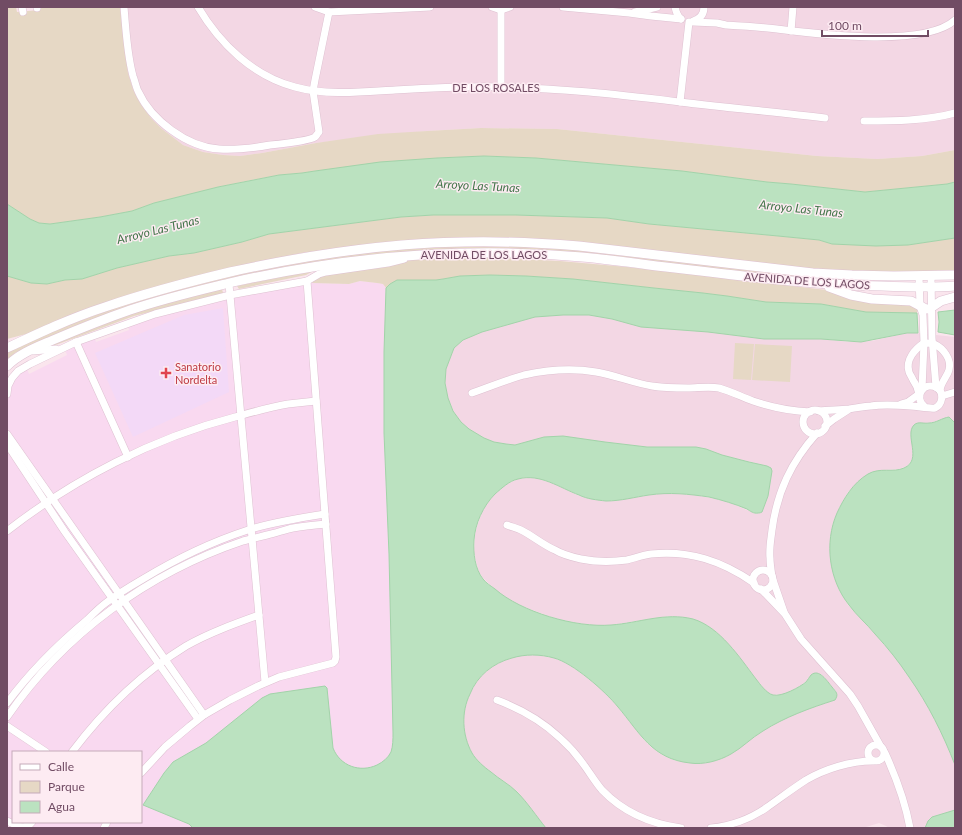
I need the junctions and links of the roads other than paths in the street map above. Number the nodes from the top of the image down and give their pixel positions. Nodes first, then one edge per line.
1 (124, 7) edge
2 (198, 7) edge
3 (315, 7) edge
4 (430, 7) edge
5 (492, 7) edge
6 (510, 7) edge
7 (563, 7) edge
8 (657, 7) edge
9 (675, 7) edge
10 (793, 7) edge
11 (704, 9) edge
12 (501, 10) junction
13 (329, 12) junction
14 (629, 12) junction
15 (681, 19) junction
16 (955, 20) edge
17 (691, 22) junction
18 (717, 23) junction
19 (791, 31) junction
20 (501, 87) junction
21 (313, 91) junction
22 (680, 102) junction
23 (955, 113) edge
24 (825, 118) dead end
25 (864, 121) dead end
26 (424, 254) junction
27 (955, 275) edge
28 (919, 276) junction
29 (931, 276) junction
30 (307, 281) junction
31 (229, 284) junction
32 (820, 284) junction
33 (955, 286) edge
34 (919, 287) junction
35 (931, 287) junction
36 (230, 295) junction
37 (955, 297) edge
38 (920, 306) junction
39 (931, 311) junction
40 (32, 337) junction
41 (924, 341) junction
42 (932, 341) junction
43 (7, 342) edge
44 (76, 342) junction
45 (7, 348) edge
46 (59, 349) junction
47 (27, 351) junction
48 (7, 366) edge
49 (939, 391) junction
50 (921, 392) junction
51 (955, 392) edge
52 (472, 393) dead end
53 (7, 394) edge
54 (316, 401) junction
55 (897, 405) junction
56 (925, 407) junction
57 (851, 409) junction
58 (794, 411) junction
59 (819, 411) junction
60 (810, 412) junction
61 (241, 415) junction
62 (803, 422) junction
63 (826, 426) junction
64 (806, 430) junction
65 (7, 434) edge
66 (816, 434) junction
67 (7, 444) edge
68 (807, 445) junction
69 (128, 457) junction
70 (50, 501) junction
71 (325, 514) junction
72 (326, 524) junction
73 (507, 525) dead end
74 (251, 529) junction
75 (7, 530) edge
76 (252, 539) junction
77 (770, 558) junction
78 (762, 570) junction
79 (755, 574) junction
80 (742, 575) junction
81 (773, 578) junction
82 (754, 583) junction
83 (761, 589) junction
84 (116, 596) junction
85 (124, 601) junction
86 (117, 605) junction
87 (785, 614) junction
88 (260, 615) junction
89 (162, 663) junction
90 (265, 682) junction
91 (498, 700) dead end
92 (7, 703) edge
93 (7, 716) edge
94 (201, 717) junction
95 (7, 726) edge
96 (873, 732) junction
97 (870, 749) junction
98 (883, 750) junction
99 (44, 751) edge
100 (73, 751) edge
101 (875, 761) junction
102 (858, 762) junction
103 (892, 767) junction
104 (142, 772) edge
105 (7, 821) edge
106 (31, 823) edge
107 (681, 828) edge
108 (712, 828) edge
109 (910, 828) edge

1 - 21 street
2 - 21 street, DE LOS ROSALES
3 - 13 street
4 - 13 street
5 - 12 street
6 - 12 street
7 - 14 street
8 - 14 street
9 - 15 street
10 - 19 street
11 - 17 street
11 - 18 street
12 - 20 street
13 - 21 street
14 - 15 street
15 - 17 street
16 - 19 street
17 - 18 street
17 - 22 street
18 - 19 street
20 - 21 street, DE LOS ROSALES
20 - 22 street, DE LOS ROSALES
22 - 24 street, DE LOS ROSALES
23 - 25 street
26 - 30 street
26 - 31 street, AVENIDA DE LOS LAGOS
26 - 32 street, AVENIDA DE LOS LAGOS
27 - 29 street, AVENIDA DE LOS LAGOS
28 - 29 street, AVENIDA DE LOS LAGOS
28 - 34 street
28 - 40 street, AVENIDA DE LOS LAGOS
29 - 35 street
30 - 36 street
30 - 54 street
31 - 36 street
31 - 47 street, AVENIDA DE LOS LAGOS
32 - 34 street, AVENIDA DE LOS LAGOS
32 - 38 street
33 - 35 street, AVENIDA DE LOS LAGOS
34 - 35 street, AVENIDA DE LOS LAGOS
34 - 38 street
35 - 39 street
36 - 44 street
36 - 61 street
37 - 39 street
38 - 39 street
38 - 41 street
39 - 42 street
40 - 43 street
40 - 45 street, AVENIDA DE LOS LAGOS
41 - 42 street
41 - 50 street
41 - 50 street
42 - 49 street
42 - 49 street
44 - 46 street
44 - 69 street
46 - 47 street
46 - 53 street
47 - 48 street, AVENIDA DE LOS LAGOS
49 - 50 street
49 - 51 street
49 - 56 street
50 - 55 street
50 - 56 street
52 - 58 street
54 - 61 street
54 - 71 street
55 - 56 street
55 - 57 street
57 - 59 street
57 - 63 street
58 - 60 street
58 - 62 street
59 - 60 street
59 - 63 street
60 - 62 street
61 - 69 street
61 - 74 street
62 - 64 street
63 - 66 street
64 - 66 street
64 - 68 street
65 - 70 street
66 - 68 street
67 - 70 street
68 - 77 street
69 - 70 street
70 - 75 street
70 - 84 street
71 - 72 street
71 - 74 street
72 - 76 street
72 - 90 street
73 - 80 street
74 - 76 street
74 - 84 street
76 - 85 street
76 - 88 street
77 - 78 street
77 - 81 street
78 - 79 street
78 - 81 street
79 - 80 street
79 - 82 street
80 - 82 street
81 - 83 street
81 - 87 street
82 - 83 street
83 - 87 street
84 - 85 street
84 - 86 street
84 - 92 street
85 - 86 street
85 - 89 street
86 - 89 street
86 - 93 street
87 - 96 street
88 - 89 street
88 - 90 street
89 - 94 street
89 - 100 street
90 - 94 street
91 - 107 street
94 - 104 street
95 - 99 street
96 - 97 street
96 - 98 street
97 - 98 street
97 - 101 street
97 - 102 street
98 - 101 street
98 - 103 street
101 - 102 street
101 - 103 street
102 - 108 street
103 - 109 street
105 - 106 street

